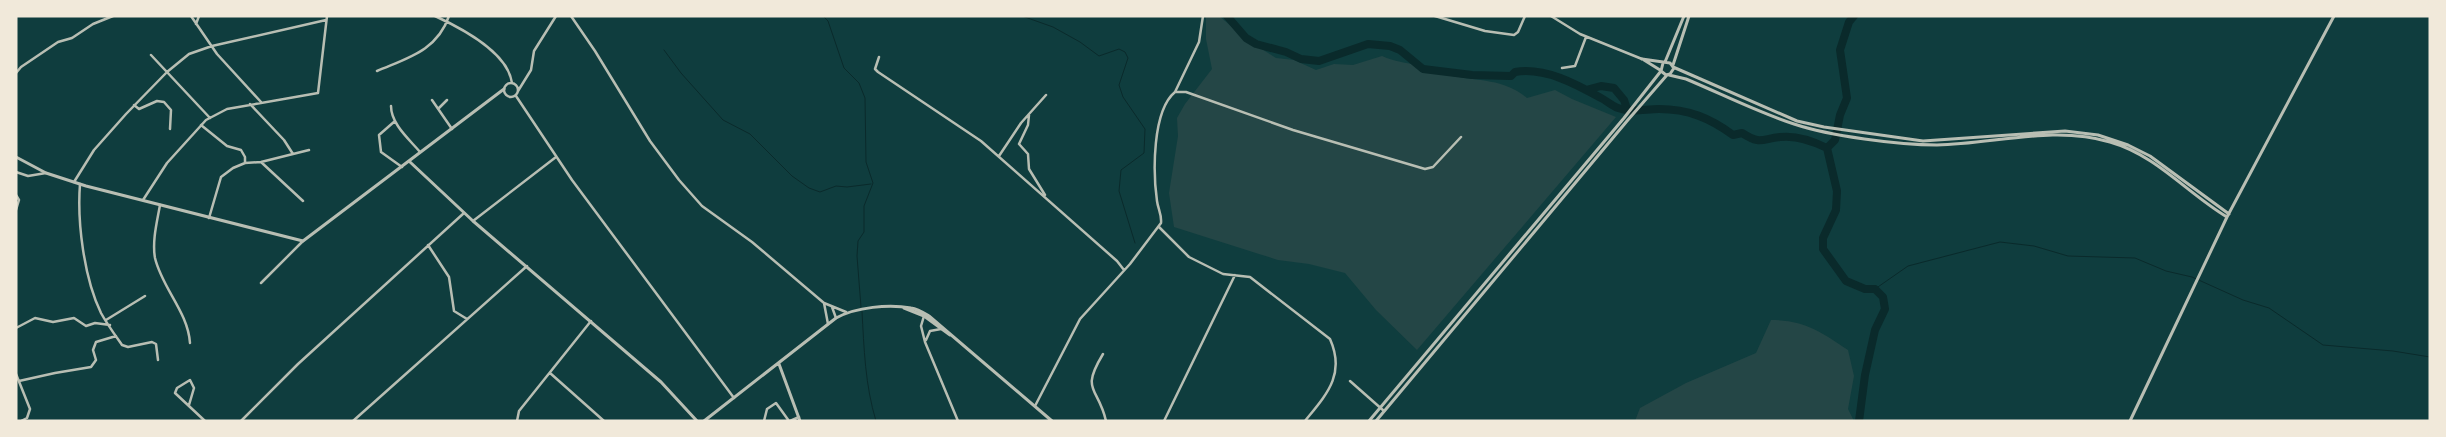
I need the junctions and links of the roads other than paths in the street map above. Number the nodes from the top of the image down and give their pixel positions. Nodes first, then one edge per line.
1 (113, 16) edge
2 (191, 16) edge
3 (201, 16) edge
4 (435, 16) edge
5 (449, 16) edge
6 (556, 16) edge
7 (571, 16) edge
8 (1203, 16) edge
9 (1435, 16) edge
10 (1524, 16) edge
11 (1551, 16) edge
12 (1684, 16) edge
13 (1689, 16) edge
14 (2334, 16) edge
15 (327, 18) edge
16 (447, 22) junction
17 (196, 24) junction
18 (1586, 37) junction
19 (212, 46) junction
20 (151, 55) dead end
21 (878, 58) dead end
22 (1642, 59) junction
23 (1664, 62) junction
24 (1673, 67) junction
25 (1562, 68) dead end
26 (377, 71) dead end
27 (1660, 71) junction
28 (168, 72) junction
29 (16, 74) edge
30 (1668, 75) junction
31 (512, 83) junction
32 (524, 83) junction
33 (516, 85) junction
34 (504, 89) junction
35 (518, 91) junction
36 (1175, 92) junction
37 (1046, 95) dead end
38 (516, 96) junction
39 (432, 100) dead end
40 (447, 100) dead end
41 (260, 102) junction
42 (250, 104) junction
43 (134, 105) junction
44 (392, 106) dead end
45 (439, 108) junction
46 (1028, 115) junction
47 (210, 118) junction
48 (1626, 119) junction
49 (396, 121) junction
50 (200, 125) junction
51 (170, 129) dead end
52 (452, 129) junction
53 (1824, 129) junction
54 (1461, 137) dead end
55 (309, 150) dead end
56 (421, 153) junction
57 (293, 154) junction
58 (999, 156) junction
59 (16, 157) edge
60 (556, 157) junction
61 (261, 162) junction
62 (410, 162) junction
63 (245, 163) junction
64 (402, 167) junction
65 (16, 172) edge
66 (46, 173) junction
67 (74, 182) junction
68 (80, 184) junction
69 (16, 195) edge
70 (1046, 198) junction
71 (143, 200) junction
72 (303, 201) dead end
73 (160, 205) junction
74 (16, 210) edge
75 (464, 213) junction
76 (2228, 216) junction
77 (209, 218) junction
78 (473, 221) junction
79 (1159, 227) junction
80 (303, 241) junction
81 (428, 245) junction
82 (527, 266) junction
83 (1124, 270) junction
84 (1236, 275) junction
85 (261, 282) dead end
86 (145, 296) dead end
87 (824, 303) junction
88 (832, 307) junction
89 (903, 308) junction
90 (846, 312) junction
91 (924, 316) junction
92 (836, 318) junction
93 (468, 319) junction
94 (106, 320) junction
95 (591, 321) junction
96 (828, 324) junction
97 (110, 325) junction
98 (16, 328) edge
99 (940, 329) junction
100 (950, 335) junction
101 (116, 336) junction
102 (925, 342) junction
103 (190, 343) dead end
104 (1103, 354) dead end
105 (158, 360) dead end
106 (779, 364) junction
107 (550, 373) junction
108 (16, 374) edge
109 (19, 381) junction
110 (1350, 381) dead end
111 (734, 398) junction
112 (189, 405) junction
113 (1035, 406) junction
114 (1379, 407) junction
115 (1384, 411) junction
116 (799, 419) edge
117 (22, 421) edge
118 (205, 421) edge
119 (241, 421) edge
120 (354, 421) edge
121 (517, 421) edge
122 (604, 421) edge
123 (697, 421) edge
124 (704, 421) edge
125 (764, 421) edge
126 (790, 421) edge
127 (958, 421) edge
128 (1052, 421) edge
129 (1106, 421) edge
130 (1164, 421) edge
131 (1304, 421) edge
132 (1369, 421) edge
133 (1376, 421) edge
134 (2130, 421) edge

1 - 29 street
2 - 17 street
3 - 17 street
4 - 16 street
5 - 16 street
6 - 32 street
7 - 87 street
8 - 36 street
9 - 10 street
11 - 18 street
12 - 23 street
13 - 24 street
14 - 76 street
15 - 19 street
15 - 41 street
16 - 26 street
16 - 31 street
17 - 19 street
18 - 22 street
18 - 25 street
19 - 28 street
19 - 41 street
20 - 28 street
21 - 58 street
22 - 23 street
22 - 27 street
23 - 24 street
23 - 27 street
24 - 30 street
24 - 53 street
27 - 30 street
27 - 48 street
28 - 43 street
28 - 47 street
30 - 48 street
30 - 53 street
31 - 33 street
31 - 34 street
32 - 33 street
32 - 35 street
33 - 35 street
34 - 38 street
34 - 52 street
35 - 38 street
36 - 54 street
36 - 79 street
37 - 46 street
38 - 60 street
39 - 45 street
40 - 45 street
41 - 42 street
42 - 47 street
42 - 57 street
43 - 51 street
43 - 67 street
44 - 49 street
45 - 52 street
46 - 58 street
46 - 70 street
47 - 50 street
48 - 114 street
48 - 115 street
49 - 56 street
49 - 64 street
50 - 63 street
50 - 71 street
52 - 56 street
53 - 76 street
55 - 57 street
56 - 62 street
57 - 61 street
58 - 70 street
59 - 66 street
60 - 78 street
60 - 111 street
61 - 63 street
61 - 72 street
62 - 64 street
62 - 75 street
63 - 77 street
64 - 80 street
65 - 66 street
66 - 67 street
67 - 68 street
68 - 71 street
68 - 94 street
69 - 74 street
70 - 83 street
71 - 73 street
73 - 77 street
73 - 103 street
75 - 78 street
75 - 81 street
76 - 134 street
77 - 80 street
78 - 82 street
79 - 83 street
79 - 84 street
80 - 85 street
81 - 93 street
81 - 119 street
82 - 93 street
82 - 95 street
83 - 113 street
84 - 130 street
84 - 131 street
86 - 94 street
87 - 88 street
87 - 96 street
88 - 90 street
88 - 92 street
89 - 90 street
89 - 91 street
89 - 100 street
90 - 92 street
91 - 99 street
91 - 102 street
92 - 96 street
93 - 120 street
94 - 97 street
95 - 107 street
95 - 123 street
96 - 106 street
97 - 98 street
97 - 101 street
99 - 100 street
99 - 102 street
100 - 113 street
101 - 105 street
101 - 109 street
102 - 127 street
104 - 129 street
106 - 111 street
106 - 116 street
107 - 121 street
107 - 122 street
108 - 109 street
109 - 117 street
110 - 114 street
111 - 124 street
112 - 112 street
112 - 118 street
113 - 128 street
114 - 115 street
114 - 132 street
115 - 133 street
116 - 126 street
125 - 126 street

